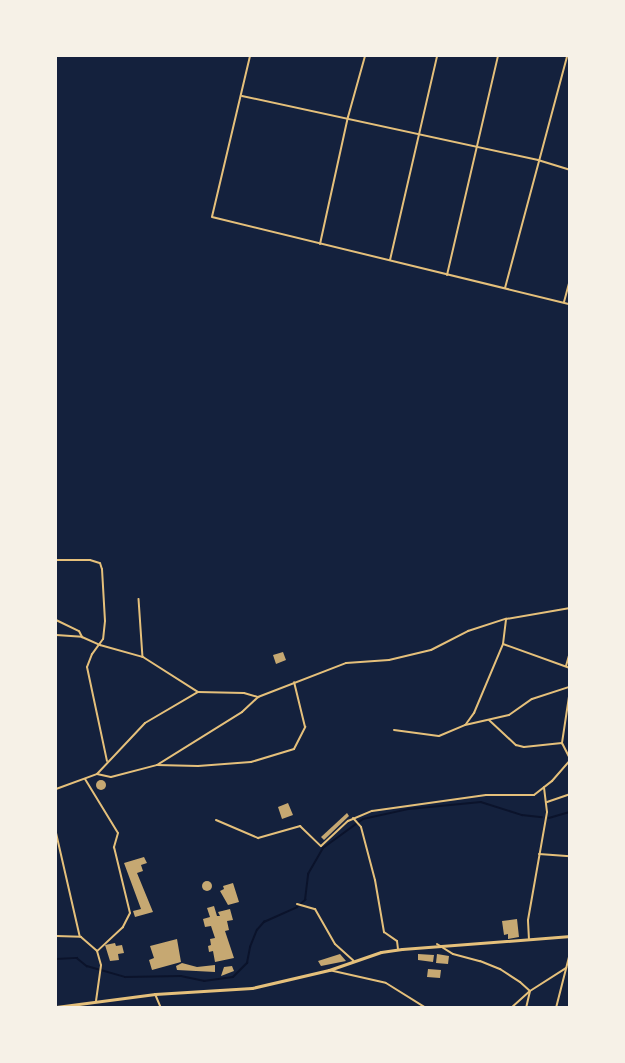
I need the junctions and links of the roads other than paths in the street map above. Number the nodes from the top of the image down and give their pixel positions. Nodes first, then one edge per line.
1 (250, 56) edge
2 (365, 56) edge
3 (437, 56) edge
4 (498, 56) edge
5 (567, 56) edge
6 (241, 95) junction
7 (348, 117) junction
8 (418, 134) junction
9 (475, 146) junction
10 (538, 160) junction
11 (570, 170) edge
12 (320, 244) junction
13 (390, 261) junction
14 (447, 275) junction
15 (570, 279) edge
16 (505, 289) junction
17 (564, 302) junction
18 (570, 304) edge
19 (56, 560) edge
20 (139, 599) dead end
21 (570, 608) edge
22 (506, 619) junction
23 (56, 620) edge
24 (56, 635) edge
25 (82, 637) junction
26 (100, 645) junction
27 (503, 645) junction
28 (570, 652) edge
29 (143, 657) junction
30 (568, 667) edge
31 (294, 681) junction
32 (570, 688) edge
33 (198, 692) junction
34 (258, 697) junction
35 (489, 720) junction
36 (465, 725) junction
37 (394, 730) dead end
38 (562, 743) junction
39 (570, 760) edge
40 (107, 761) junction
41 (157, 765) junction
42 (97, 774) junction
43 (85, 779) junction
44 (544, 787) junction
45 (56, 789) edge
46 (570, 794) edge
47 (547, 802) junction
48 (354, 819) junction
49 (216, 820) dead end
50 (56, 831) edge
51 (539, 854) junction
52 (570, 856) edge
53 (299, 905) dead end
54 (56, 936) edge
55 (570, 936) edge
56 (81, 937) junction
57 (529, 940) junction
58 (437, 944) junction
59 (398, 949) junction
60 (97, 951) junction
61 (570, 953) edge
62 (354, 961) junction
63 (566, 968) junction
64 (329, 970) junction
65 (530, 991) junction
66 (155, 994) junction
67 (96, 1002) junction
68 (56, 1007) edge
69 (69, 1007) edge
70 (161, 1008) edge
71 (426, 1008) edge
72 (511, 1008) edge
73 (526, 1008) edge
74 (556, 1008) edge

1 - 6 street
2 - 7 street
3 - 8 street
4 - 9 street
5 - 10 street
6 - 7 street
6 - 12 street
7 - 8 street
7 - 12 street
8 - 9 street
8 - 13 street
9 - 10 street
9 - 14 street
10 - 11 street
10 - 16 street
12 - 13 street
13 - 14 street
14 - 16 street
15 - 17 street
16 - 17 street
17 - 18 street
19 - 26 street
20 - 29 lane
21 - 22 street
22 - 27 street
22 - 31 street
23 - 25 street
24 - 25 street
25 - 26 street
26 - 29 street
26 - 40 street
27 - 30 street
27 - 36 street
28 - 30 street
29 - 33 street
31 - 34 street
31 - 41 street
32 - 35 street
32 - 38 street
33 - 34 street
33 - 40 street
34 - 41 street
35 - 36 street
35 - 38 street
36 - 37 street
38 - 39 street
39 - 44 street
40 - 42 street
41 - 42 street
42 - 43 street
43 - 45 street
43 - 60 street
44 - 47 street
44 - 48 street
46 - 47 street
47 - 51 street
48 - 49 street
48 - 59 street
50 - 56 lane
51 - 52 street
51 - 57 street
53 - 62 street
54 - 56 street
55 - 57 main road
56 - 60 street
57 - 58 main road
58 - 59 main road
58 - 65 street
59 - 62 main road
60 - 67 street
61 - 63 street
62 - 64 main road
63 - 65 street
63 - 74 street
64 - 66 main road
64 - 71 street
65 - 72 street
65 - 73 street
66 - 67 main road
66 - 70 street
67 - 69 main road
68 - 69 main road

